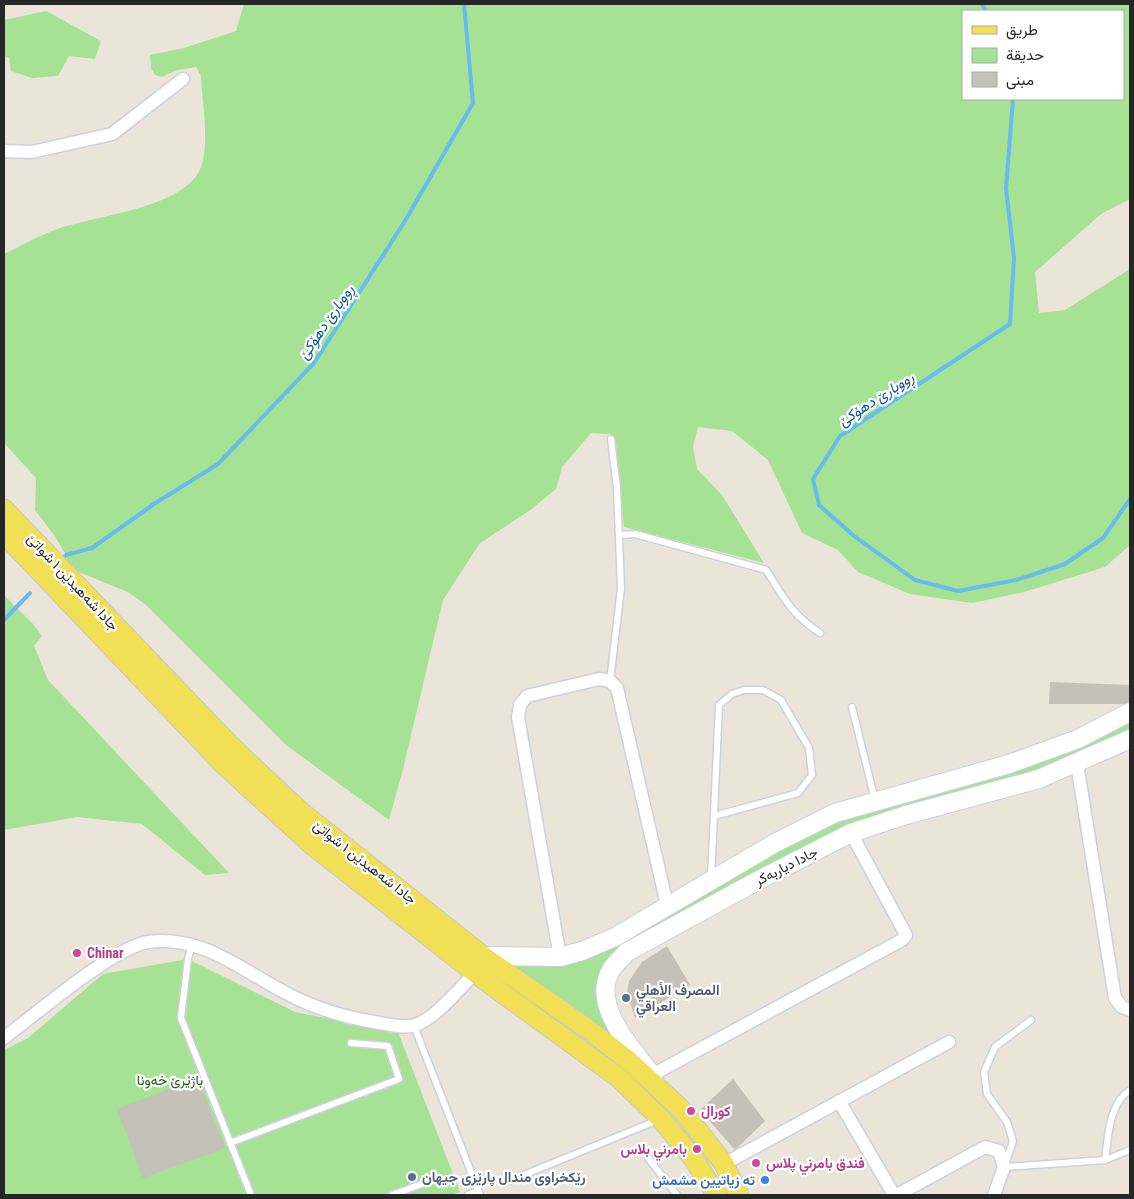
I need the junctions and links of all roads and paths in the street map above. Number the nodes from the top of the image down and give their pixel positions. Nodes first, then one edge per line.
1 (183, 79) dead end
2 (4, 151) edge
3 (611, 439) dead end
4 (4, 509) edge
5 (4, 534) edge
6 (620, 535) junction
7 (108, 631) junction
8 (820, 633) dead end
9 (610, 681) junction
10 (852, 707) dead end
11 (1130, 712) edge
12 (1130, 739) edge
13 (1077, 764) junction
14 (875, 801) junction
15 (714, 816) junction
16 (851, 834) junction
17 (714, 878) junction
18 (729, 896) junction
19 (667, 905) junction
20 (192, 944) junction
21 (483, 956) junction
22 (560, 957) junction
23 (475, 973) junction
24 (1130, 1010) edge
25 (1031, 1020) dead end
26 (414, 1026) junction
27 (4, 1038) edge
28 (949, 1042) dead end
29 (351, 1043) dead end
30 (652, 1075) junction
31 (1130, 1090) edge
32 (839, 1101) junction
33 (681, 1109) junction
34 (661, 1119) junction
35 (230, 1143) junction
36 (1130, 1150) edge
37 (648, 1158) dead end
38 (1105, 1160) junction
39 (724, 1164) junction
40 (1004, 1167) junction
41 (438, 1178) dead end
42 (509, 1181) dead end
43 (479, 1193) edge
44 (251, 1195) edge
45 (392, 1195) edge
46 (468, 1195) edge
47 (677, 1195) edge
48 (717, 1195) edge
49 (739, 1195) edge
50 (895, 1195) edge
51 (994, 1195) edge

1 - 2 street
3 - 6 lane
4 - 7 main road, جادا شەهیدێن ١ شواتێ
5 - 7 main road, جادا شەهیدێن ١ شواتێ
6 - 8 lane
6 - 9 lane
7 - 21 main road, جادا شەهیدێن ١ شواتێ
7 - 23 main road, جادا شەهیدێن ١ شواتێ
9 - 19 street
9 - 22 street
10 - 14 lane
11 - 14 main road, جادا دیاربه‌كر
12 - 13 main road, جادا دیاربه‌كر
13 - 16 main road, جادا دیاربه‌كر
13 - 24 street
14 - 17 main road, جادا دیاربه‌كر
15 - 15 lane
15 - 17 lane
16 - 18 main road, جادا دیاربه‌كر
16 - 30 street
17 - 18 main road
17 - 19 main road, جادا دیاربه‌كر
18 - 30 main road, جادا دیاربه‌كر
19 - 22 main road, جادا دیاربه‌كر
20 - 26 street
20 - 27 street
20 - 35 lane
21 - 22 main road, جادا دیاربه‌كر
21 - 33 main road, جادا شەهیدێن ١ شواتێ
23 - 26 street
23 - 34 main road, جادا شەهیدێن ١ شواتێ
25 - 40 lane
26 - 43 lane
28 - 32 street
29 - 35 lane
30 - 33 main road, جادا دیاربه‌كر
31 - 38 lane
32 - 39 street
32 - 50 street
33 - 39 main road, جادا شەهیدێن ١ شواتێ
34 - 42 lane
34 - 48 main road, جادا شەهیدێن ١ شواتێ
35 - 44 lane
36 - 38 lane
37 - 47 lane
38 - 40 lane
39 - 49 main road, جادا شەهیدێن ١ شواتێ
40 - 50 street
40 - 51 street
41 - 45 lane
43 - 46 lane

